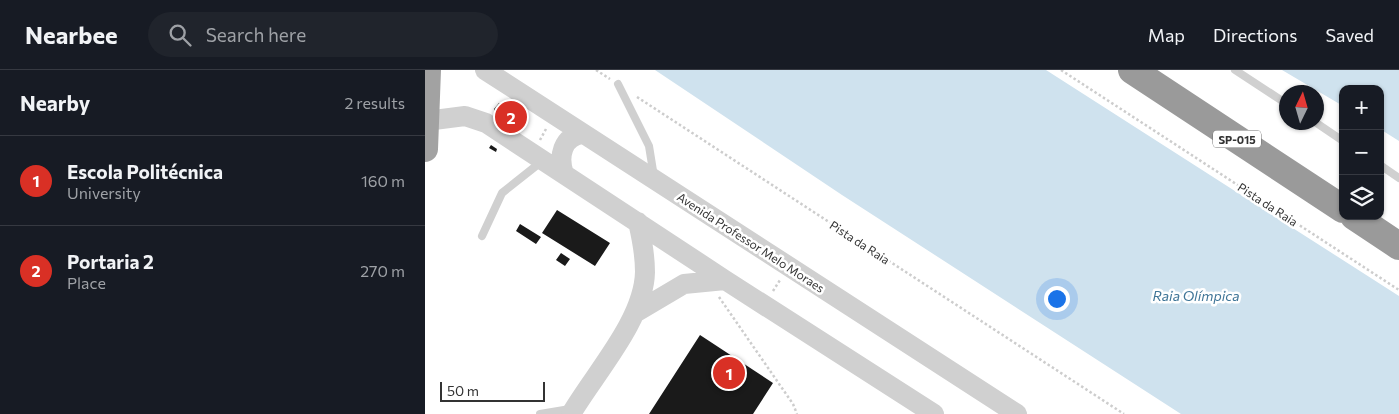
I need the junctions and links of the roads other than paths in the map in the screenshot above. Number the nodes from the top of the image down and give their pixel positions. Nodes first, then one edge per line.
1 (428, 70) edge
2 (485, 70) edge
3 (1132, 70) edge
4 (1235, 70) edge
5 (618, 84) road end
6 (1279, 99) edge
7 (426, 121) edge
8 (1324, 128) edge
9 (583, 134) junction
10 (1339, 138) edge
11 (425, 149) edge
12 (537, 157) junction
13 (1384, 168) edge
14 (564, 174) junction
15 (1399, 178) edge
16 (655, 181) junction
17 (1339, 206) edge
18 (1360, 220) edge
19 (638, 222) junction
20 (482, 236) dead end
21 (1399, 246) edge
22 (716, 281) junction
23 (635, 313) junction
24 (573, 411) edge
25 (540, 414) edge
26 (935, 414) edge
27 (1017, 414) edge

1 - 7 highway
2 - 9 street, Avenida Professor Melo Moraes
3 - 17 highway, SP-015
4 - 6 lane
5 - 16 lane
7 - 11 highway
7 - 12 street
8 - 10 lane
9 - 14 street
9 - 16 street, Avenida Professor Melo Moraes
12 - 14 street
12 - 20 lane
13 - 15 lane
14 - 19 street
16 - 27 street, Avenida Professor Melo Moraes
18 - 21 highway
19 - 22 street
19 - 23 street
22 - 23 street
22 - 26 street
23 - 24 street
24 - 25 lane

